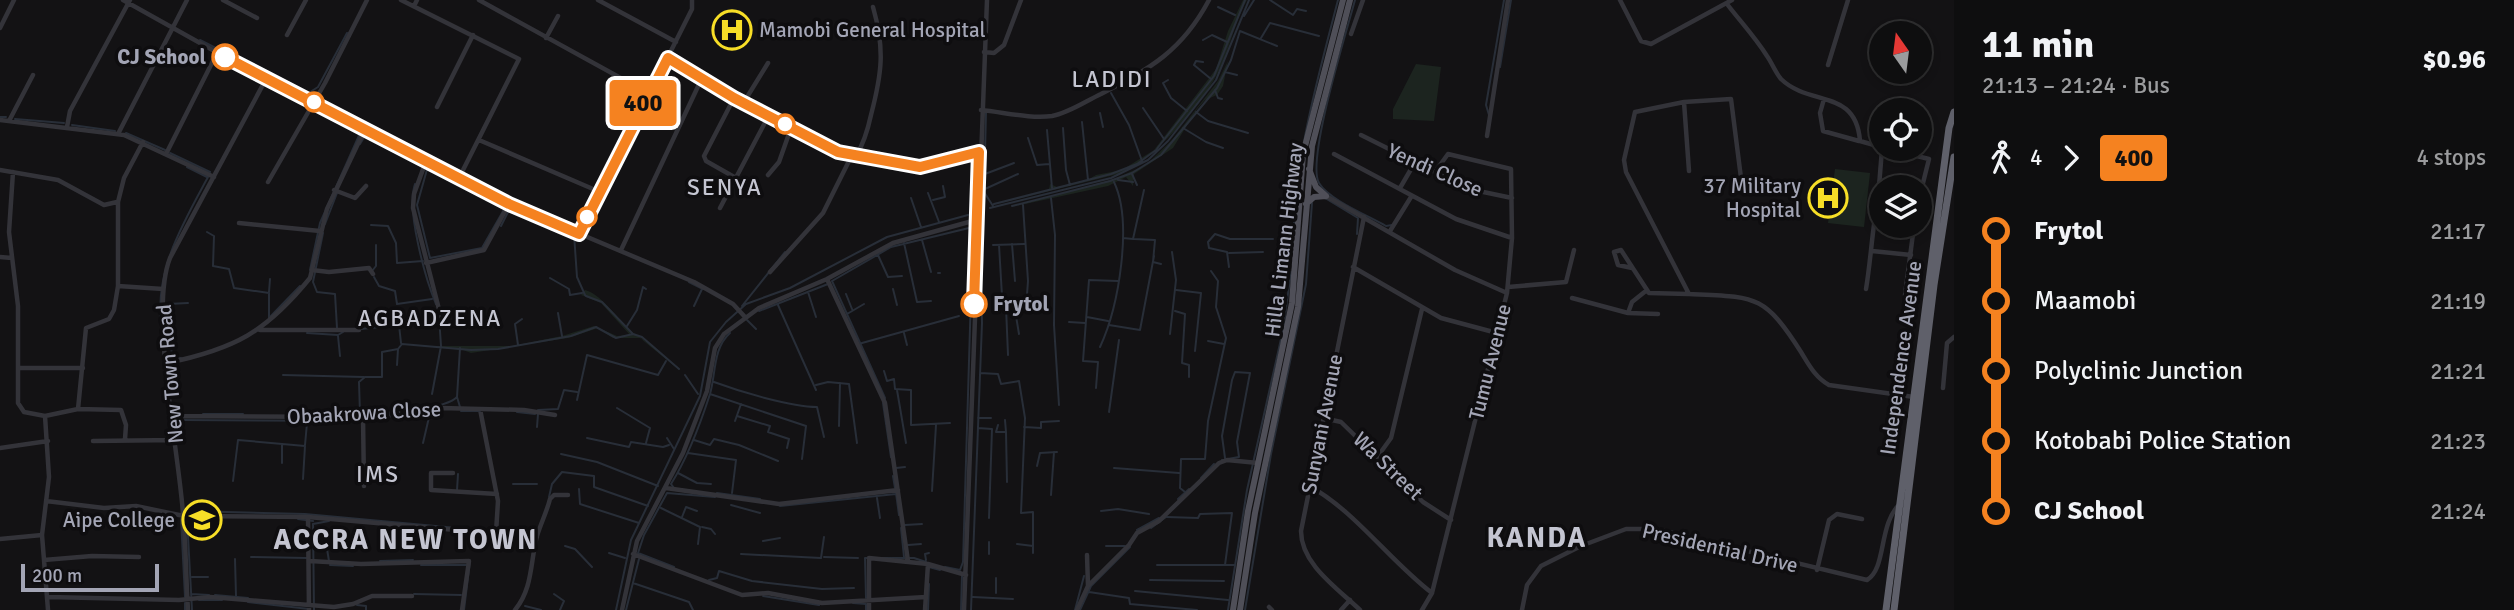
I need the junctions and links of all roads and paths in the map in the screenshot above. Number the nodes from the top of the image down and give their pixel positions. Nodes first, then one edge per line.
1 (14, 0) edge
2 (122, 0) edge
3 (187, 0) edge
4 (223, 0) edge
5 (306, 0) edge
6 (356, 0) edge
7 (401, 0) edge
8 (417, 0) edge
9 (479, 0) edge
10 (598, 0) edge
11 (692, 0) edge
12 (986, 0) edge
13 (1021, 0) edge
14 (1209, 0) edge
15 (1343, 0) edge
16 (1350, 0) edge
17 (1363, 0) edge
18 (1508, 0) edge
19 (1620, 0) edge
20 (1732, 0) edge
21 (1848, 0) edge
22 (129, 2) edge
23 (365, 2) edge
24 (1727, 4) junction
25 (414, 6) junction
26 (873, 7) dead end
27 (558, 16) dead end
28 (257, 19) dead end
29 (0, 27) edge
30 (171, 28) junction
31 (1351, 34) dead end
32 (287, 35) dead end
33 (473, 35) junction
34 (546, 38) junction
35 (676, 42) junction
36 (984, 52) junction
37 (217, 53) junction
38 (668, 58) junction
39 (768, 63) dead end
40 (1828, 65) dead end
41 (33, 75) dead end
42 (702, 78) junction
43 (266, 79) junction
44 (648, 93) junction
45 (734, 98) junction
46 (1824, 99) junction
47 (312, 101) junction
48 (744, 102) junction
49 (1684, 102) junction
50 (437, 107) dead end
51 (981, 110) junction
52 (1954, 112) edge
53 (769, 115) junction
54 (0, 120) edge
55 (9, 121) junction
56 (67, 127) junction
57 (791, 128) junction
58 (365, 129) junction
59 (118, 134) junction
60 (1361, 135) dead end
61 (1487, 136) dead end
62 (479, 141) junction
63 (1860, 141) junction
64 (143, 142) junction
65 (1869, 144) edge
66 (979, 152) junction
67 (166, 154) junction
68 (1334, 154) dead end
69 (854, 156) junction
70 (1954, 157) edge
71 (426, 161) junction
72 (1929, 161) edge
73 (1414, 164) junction
74 (1309, 168) junction
75 (0, 170) edge
76 (1689, 171) dead end
77 (13, 172) junction
78 (1435, 172) junction
79 (1301, 174) junction
80 (1927, 174) joint
81 (768, 175) dead end
82 (214, 177) junction
83 (459, 178) junction
84 (736, 178) junction
85 (1741, 178) dead end
86 (1943, 178) junction
87 (268, 181) dead end
88 (366, 186) dead end
89 (1306, 186) junction
90 (1400, 188) junction
91 (334, 190) junction
92 (600, 192) junction
93 (1326, 196) junction
94 (1410, 197) junction
95 (1512, 198) junction
96 (118, 202) junction
97 (509, 204) junction
98 (1306, 204) junction
99 (720, 208) dead end
100 (1364, 217) junction
101 (976, 220) junction
102 (239, 223) dead end
103 (1390, 231) junction
104 (320, 232) junction
105 (579, 234) junction
106 (1512, 238) junction
107 (1870, 238) edge
108 (1913, 238) edge
109 (621, 250) junction
110 (1574, 250) dead end
111 (1872, 251) junction
112 (1911, 255) junction
113 (0, 257) edge
114 (12, 258) junction
115 (426, 263) junction
116 (1353, 267) junction
117 (1632, 268) junction
118 (312, 270) junction
119 (770, 272) dead end
120 (373, 274) dead end
121 (827, 279) junction
122 (118, 286) junction
123 (163, 289) junction
124 (1866, 289) dead end
125 (1508, 290) junction
126 (1647, 290) junction
127 (1688, 292) junction
128 (1905, 295) dead end
129 (1572, 298) dead end
130 (1422, 309) junction
131 (1628, 313) junction
132 (1658, 314) dead end
133 (441, 317) dead end
134 (745, 317) junction
135 (259, 330) junction
136 (359, 330) dead end
137 (1497, 333) junction
138 (1954, 337) edge
139 (167, 363) junction
140 (18, 368) junction
141 (83, 368) junction
142 (1943, 388) dead end
143 (1911, 397) junction
144 (1922, 398) junction
145 (78, 409) junction
146 (480, 409) junction
147 (555, 415) dead end
148 (45, 416) junction
149 (173, 416) junction
150 (363, 417) junction
151 (1323, 418) junction
152 (125, 439) junction
153 (176, 440) junction
154 (48, 441) junction
155 (93, 441) dead end
156 (0, 448) edge
157 (1378, 456) junction
158 (1259, 464) junction
159 (453, 473) dead end
160 (364, 486) dead end
161 (1310, 486) junction
162 (666, 488) junction
163 (898, 491) junction
164 (497, 494) junction
165 (568, 495) dead end
166 (46, 501) junction
167 (1900, 503) junction
168 (184, 516) junction
169 (308, 517) junction
170 (1862, 519) dead end
171 (1451, 520) junction
172 (496, 533) junction
173 (42, 535) junction
174 (537, 537) junction
175 (0, 539) edge
176 (633, 554) junction
177 (1087, 555) dead end
178 (139, 557) dead end
179 (44, 560) junction
180 (908, 561) junction
181 (310, 562) junction
182 (928, 564) junction
183 (1817, 570) junction
184 (966, 575) junction
185 (1088, 586) junction
186 (1432, 593) junction
187 (412, 596) dead end
188 (48, 597) junction
189 (926, 597) junction
190 (187, 598) junction
191 (868, 600) junction
192 (1350, 600) junction
193 (309, 608) edge
194 (48, 610) edge
195 (188, 610) edge
196 (462, 610) edge
197 (514, 610) edge
198 (622, 610) edge
199 (869, 610) edge
200 (925, 610) edge
201 (964, 610) edge
202 (1077, 610) edge
203 (1233, 610) edge
204 (1240, 610) edge
205 (1341, 610) edge
206 (1360, 610) edge
207 (1422, 610) edge
208 (1522, 610) edge
209 (1886, 610) edge
210 (1894, 610) edge

1 - 29 street
2 - 22 street
3 - 30 street
4 - 28 street
5 - 32 street
6 - 23 street
7 - 25 street
8 - 25 street
9 - 34 street
10 - 35 street
11 - 35 street
12 - 36 street
13 - 36 street
14 - 51 street
15 - 79 main road, Hilla Limann Highway
16 - 74 main road, Hilla Limann Highway
17 - 31 street
18 - 61 street
19 - 24 street
20 - 24 street
21 - 40 street
22 - 30 street
22 - 56 street
23 - 47 street
24 - 46 street
25 - 33 street
26 - 69 street
27 - 34 street
30 - 37 street
30 - 59 street
33 - 50 street
33 - 62 street
34 - 44 street
35 - 38 street
36 - 51 street
37 - 43 street
37 - 67 street
38 - 42 street
38 - 44 street
39 - 48 street
41 - 55 street
42 - 45 street
42 - 109 street
43 - 47 street
43 - 82 street, New Town Road
44 - 92 street
45 - 48 street
45 - 84 street
46 - 63 street
46 - 63 street
47 - 58 street
47 - 87 street
48 - 53 street
49 - 76 street
49 - 85 street
49 - 127 street
51 - 66 street
52 - 86 highway, Independence Avenue
53 - 57 street
53 - 84 street
54 - 55 street
55 - 56 street
56 - 59 street
57 - 69 street
57 - 81 street
58 - 71 street
58 - 91 street
59 - 64 street
60 - 73 street, Yendi Close
62 - 83 street
62 - 92 street
63 - 65 street
64 - 67 street
64 - 96 street
66 - 69 street
66 - 101 street
67 - 82 street
68 - 90 street
69 - 119 street
70 - 144 highway, Independence Avenue
71 - 83 street
71 - 115 street
72 - 80 street
73 - 78 street, Yendi Close
73 - 90 street
74 - 89 main road, Hilla Limann Highway
74 - 93 main road
75 - 77 street
77 - 96 street
77 - 114 street
78 - 95 street, Yendi Close
78 - 95 street
79 - 89 street
79 - 158 main road, Hilla Limann Highway
80 - 86 street
82 - 123 street, New Town Road
83 - 97 street
84 - 99 street
86 - 143 highway, Independence Avenue
88 - 91 street
89 - 93 street, Tumu Avenue
89 - 98 main road, Hilla Limann Highway
90 - 94 street
91 - 104 street
92 - 105 street
93 - 98 main road
93 - 100 street, Tumu Avenue
94 - 103 street
94 - 106 street
95 - 106 street
96 - 122 street
97 - 105 street
97 - 115 street
98 - 204 main road, Hilla Limann Highway
100 - 103 street, Tumu Avenue
100 - 116 street, Sunyani Avenue
101 - 121 street
101 - 184 street
102 - 104 street
103 - 125 street, Tumu Avenue
104 - 118 street
105 - 109 street
106 - 125 street
107 - 111 street
108 - 112 street
109 - 134 street
110 - 125 street
111 - 112 street
111 - 124 street
112 - 128 street
113 - 114 street
114 - 140 street
115 - 133 street
116 - 130 street
116 - 151 street, Sunyani Avenue
117 - 117 street
117 - 126 street
118 - 120 street
118 - 135 street
121 - 134 street
121 - 163 street
122 - 123 street
122 - 141 street
123 - 139 street, New Town Road
125 - 137 street, Tumu Avenue
126 - 127 street
126 - 131 street
127 - 143 street
129 - 131 street
130 - 137 street
130 - 157 street
131 - 132 street
134 - 162 street
135 - 136 street
135 - 139 street
137 - 171 street, Tumu Avenue
138 - 142 street
139 - 149 street, New Town Road
140 - 141 street
140 - 148 street
141 - 145 street
143 - 144 street
143 - 167 highway, Independence Avenue
144 - 210 highway, Independence Avenue
145 - 148 street
145 - 152 street
146 - 147 street, Obaakrowa Close
146 - 150 street, Obaakrowa Close
146 - 164 street
148 - 154 street
149 - 150 street, Obaakrowa Close
149 - 153 street, New Town Road
150 - 160 street
151 - 157 street, Wa Street
151 - 161 street, Sunyani Avenue
152 - 153 street
152 - 155 street
153 - 168 street, New Town Road
154 - 156 street
154 - 166 street
157 - 171 street, Wa Street
158 - 185 street
158 - 203 main road, Hilla Limann Highway
159 - 164 street
161 - 186 street
161 - 192 street, Sunyani Avenue
162 - 163 street
162 - 176 street
163 - 180 street
164 - 172 street
165 - 174 street
166 - 168 street
166 - 173 street
167 - 183 street, Presidential Drive
167 - 209 highway, Independence Avenue
168 - 169 street
168 - 190 street, New Town Road
169 - 172 street
169 - 181 street
170 - 183 street
171 - 186 street, Tumu Avenue
172 - 174 street
173 - 175 street
173 - 179 street
174 - 197 street
176 - 191 street
176 - 198 street
177 - 185 street
178 - 179 street
179 - 188 street
180 - 182 street
180 - 191 street
181 - 193 street
181 - 196 street
182 - 184 street
182 - 189 street
183 - 208 street, Presidential Drive
184 - 201 street
185 - 202 street
186 - 207 street, Tumu Avenue
187 - 193 street
188 - 190 street
188 - 194 street
189 - 191 street
189 - 200 street
190 - 193 street
190 - 195 street, New Town Road
191 - 199 street
192 - 205 street
192 - 206 street, Sunyani Avenue

